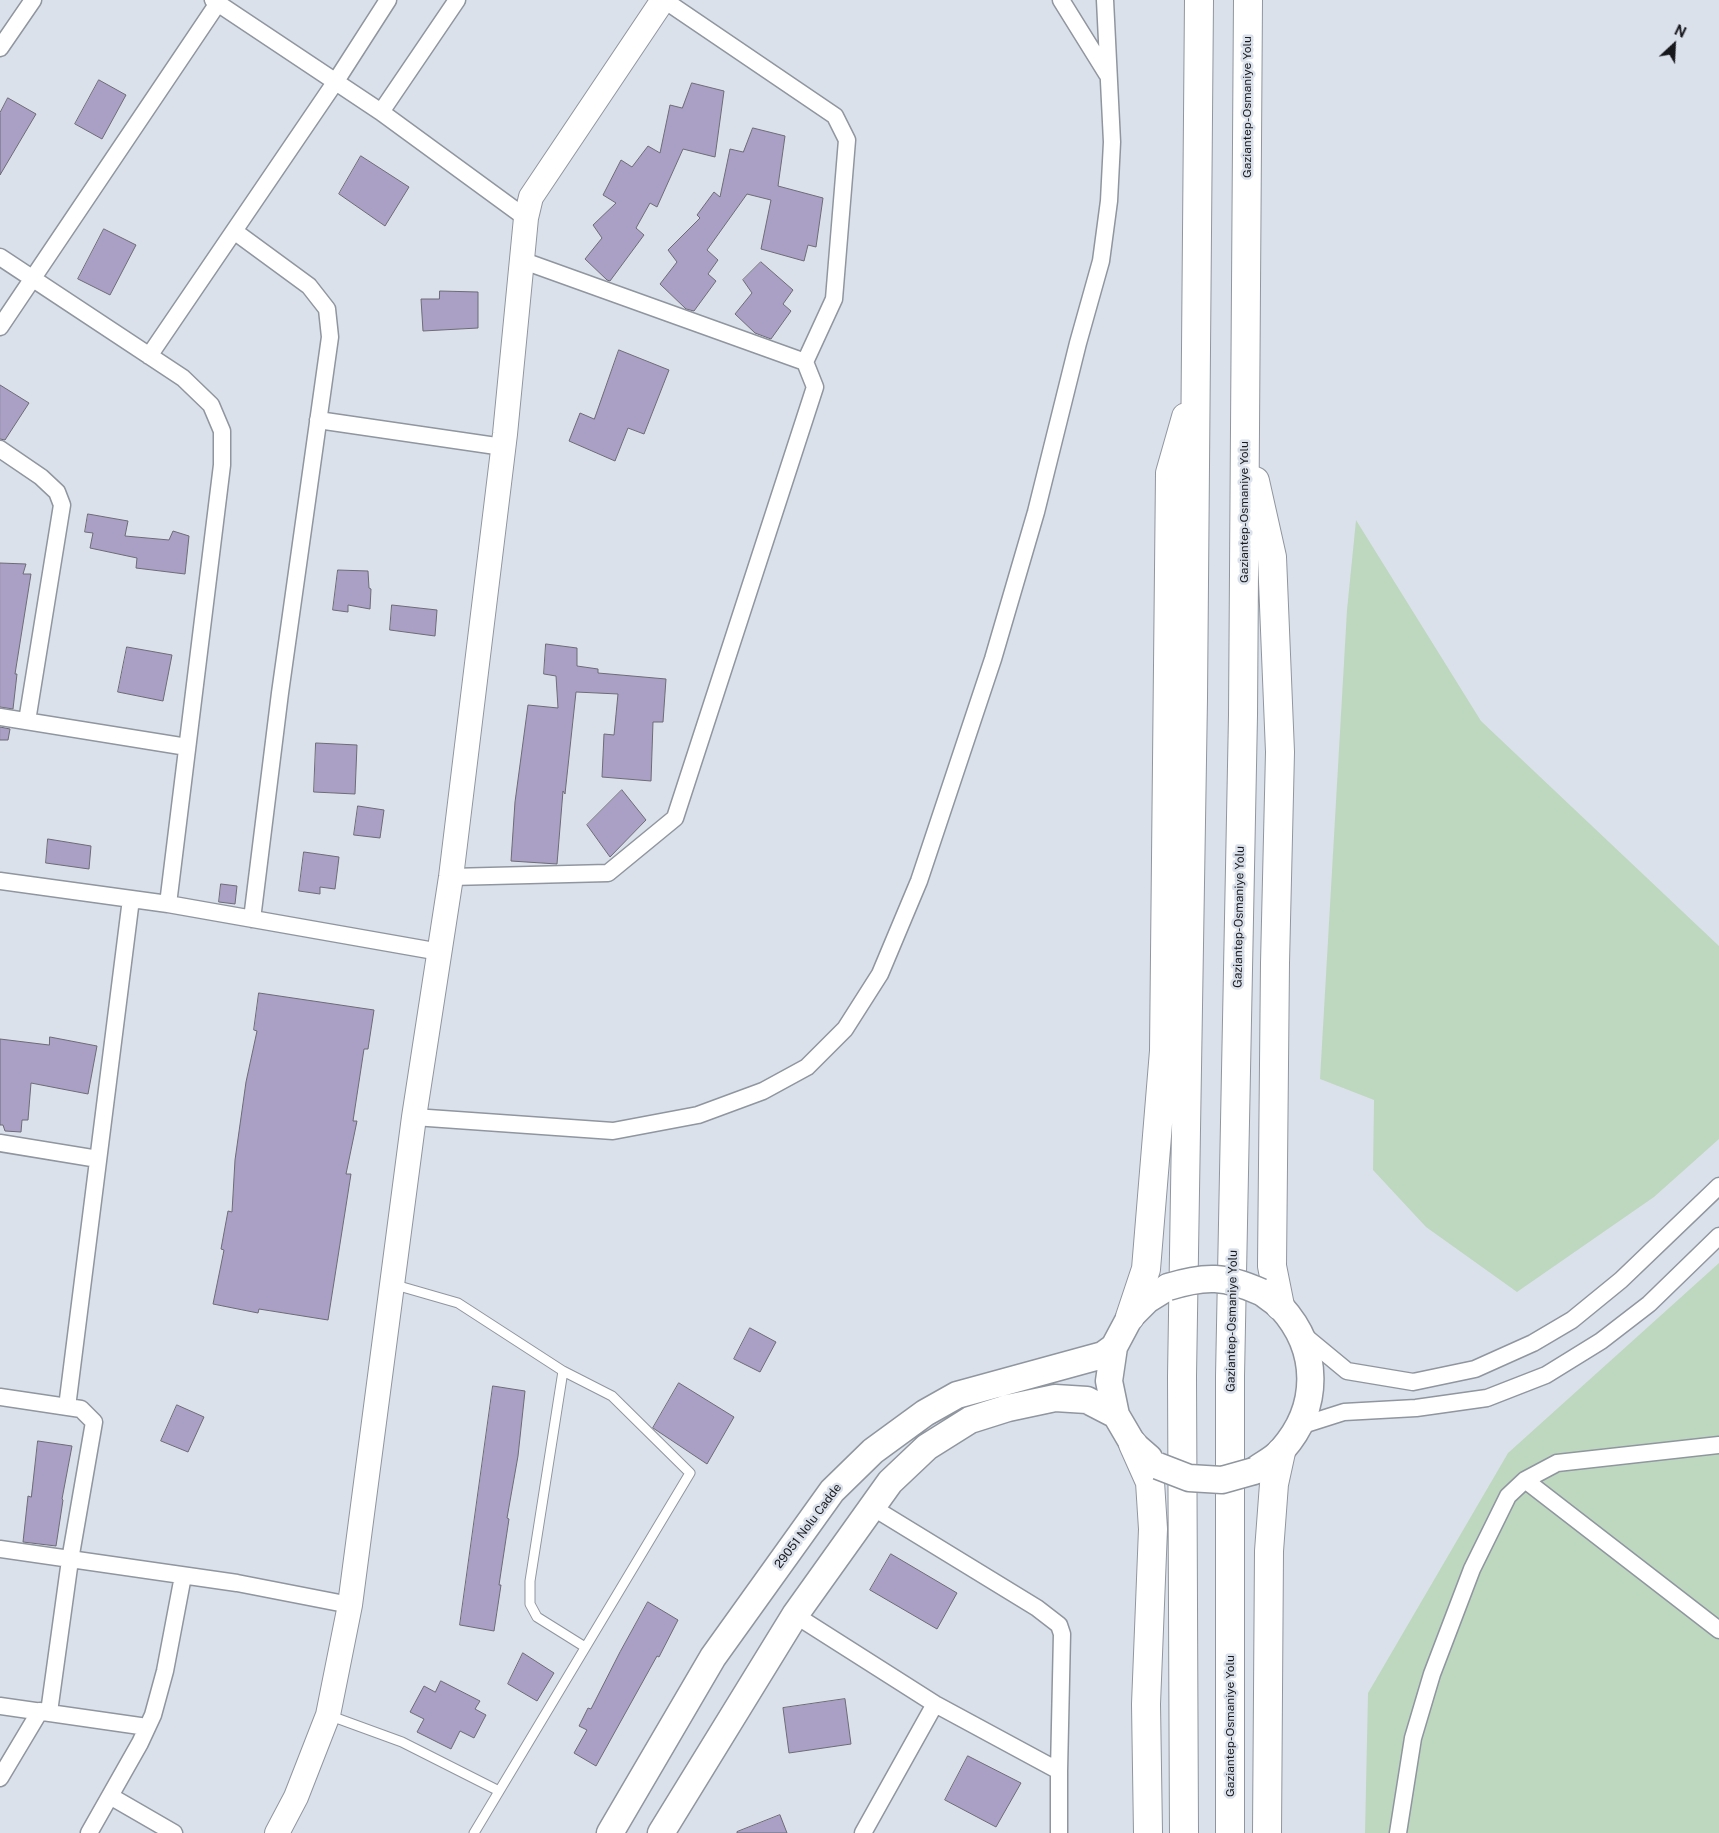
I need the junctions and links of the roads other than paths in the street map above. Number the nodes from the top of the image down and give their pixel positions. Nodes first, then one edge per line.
1 (33, 0) edge
2 (388, 0) edge
3 (458, 0) edge
4 (664, 0) edge
5 (1060, 0) edge
6 (1105, 0) edge
7 (1199, 0) edge
8 (1248, 0) edge
9 (215, 2) edge
10 (0, 48) edge
11 (1109, 77) junction
12 (336, 82) junction
13 (380, 112) junction
14 (526, 218) junction
15 (234, 231) junction
16 (0, 257) edge
17 (521, 260) junction
18 (32, 278) junction
19 (0, 327) edge
20 (149, 356) junction
21 (804, 362) junction
22 (1195, 385) junction
23 (318, 420) junction
24 (1245, 435) junction
25 (503, 447) junction
26 (0, 449) edge
27 (0, 717) edge
28 (27, 721) junction
29 (187, 747) junction
30 (451, 877) junction
31 (0, 881) edge
32 (131, 899) junction
33 (168, 904) junction
34 (252, 919) junction
35 (440, 952) junction
36 (414, 1117) junction
37 (0, 1143) edge
38 (98, 1159) junction
39 (1719, 1186) edge
40 (1719, 1236) edge
41 (392, 1284) junction
42 (1271, 1299) junction
43 (1130, 1317) junction
44 (1300, 1332) junction
45 (1114, 1347) junction
46 (563, 1370) junction
47 (0, 1397) edge
48 (67, 1407) junction
49 (1116, 1415) junction
50 (1300, 1426) junction
51 (1133, 1444) junction
52 (1719, 1445) edge
53 (1281, 1452) junction
54 (1525, 1480) junction
55 (872, 1507) junction
56 (0, 1549) edge
57 (70, 1560) junction
58 (183, 1576) junction
59 (350, 1605) junction
60 (795, 1615) junction
61 (1719, 1630) edge
62 (585, 1647) junction
63 (935, 1704) junction
64 (0, 1706) edge
65 (45, 1712) junction
66 (328, 1715) junction
67 (147, 1727) junction
68 (1059, 1771) junction
69 (0, 1778) edge
70 (499, 1791) junction
71 (110, 1796) junction
72 (89, 1833) edge
73 (174, 1833) edge
74 (277, 1833) edge
75 (474, 1833) edge
76 (610, 1833) edge
77 (661, 1833) edge
78 (863, 1833) edge
79 (1059, 1833) edge
80 (1148, 1833) edge
81 (1184, 1833) edge
82 (1230, 1833) edge
83 (1267, 1833) edge
84 (1398, 1833) edge

1 - 10 street
2 - 12 street
3 - 13 street
4 - 14 street
4 - 21 street
5 - 11 street
6 - 11 street
7 - 22 highway
8 - 24 highway, Gaziantep-Osmaniye Yolu
9 - 12 street
9 - 18 street
11 - 36 street
12 - 13 street
12 - 15 street
13 - 14 street
14 - 17 street
15 - 20 street
15 - 23 street
16 - 18 street
17 - 21 street
17 - 25 street
18 - 19 street
18 - 20 street
20 - 29 street
21 - 30 street
22 - 43 highway
22 - 81 highway
23 - 25 street
23 - 34 street
24 - 42 highway
24 - 82 highway, Gaziantep-Osmaniye Yolu
25 - 30 street
26 - 28 street
27 - 28 street
28 - 29 street
29 - 33 street
30 - 35 street
31 - 32 street
32 - 33 street
32 - 38 street
33 - 34 street
34 - 35 street
35 - 36 street
36 - 41 street
37 - 38 street
38 - 48 street
39 - 44 street
40 - 50 street
41 - 46 lane
41 - 59 street
42 - 43 main road, bridge
42 - 44 main road
43 - 45 main road
44 - 50 main road
45 - 49 main road
45 - 76 main road, 29051 Nolu Cadde
46 - 62 lane
46 - 62 lane
47 - 48 street
48 - 57 street
49 - 51 main road
49 - 55 main road
50 - 53 main road
51 - 53 main road, bridge
51 - 80 highway
52 - 54 street
53 - 83 highway
54 - 61 street
54 - 84 street
55 - 60 main road
55 - 68 street
56 - 57 street
57 - 58 street
57 - 65 street
58 - 59 street
58 - 67 street
59 - 66 street
60 - 63 street
60 - 77 main road
62 - 70 lane
63 - 68 street
63 - 78 street
64 - 65 street
65 - 67 street
65 - 69 street
66 - 70 lane
66 - 74 street
67 - 71 street
68 - 79 street
70 - 75 lane
71 - 72 street
71 - 73 street

